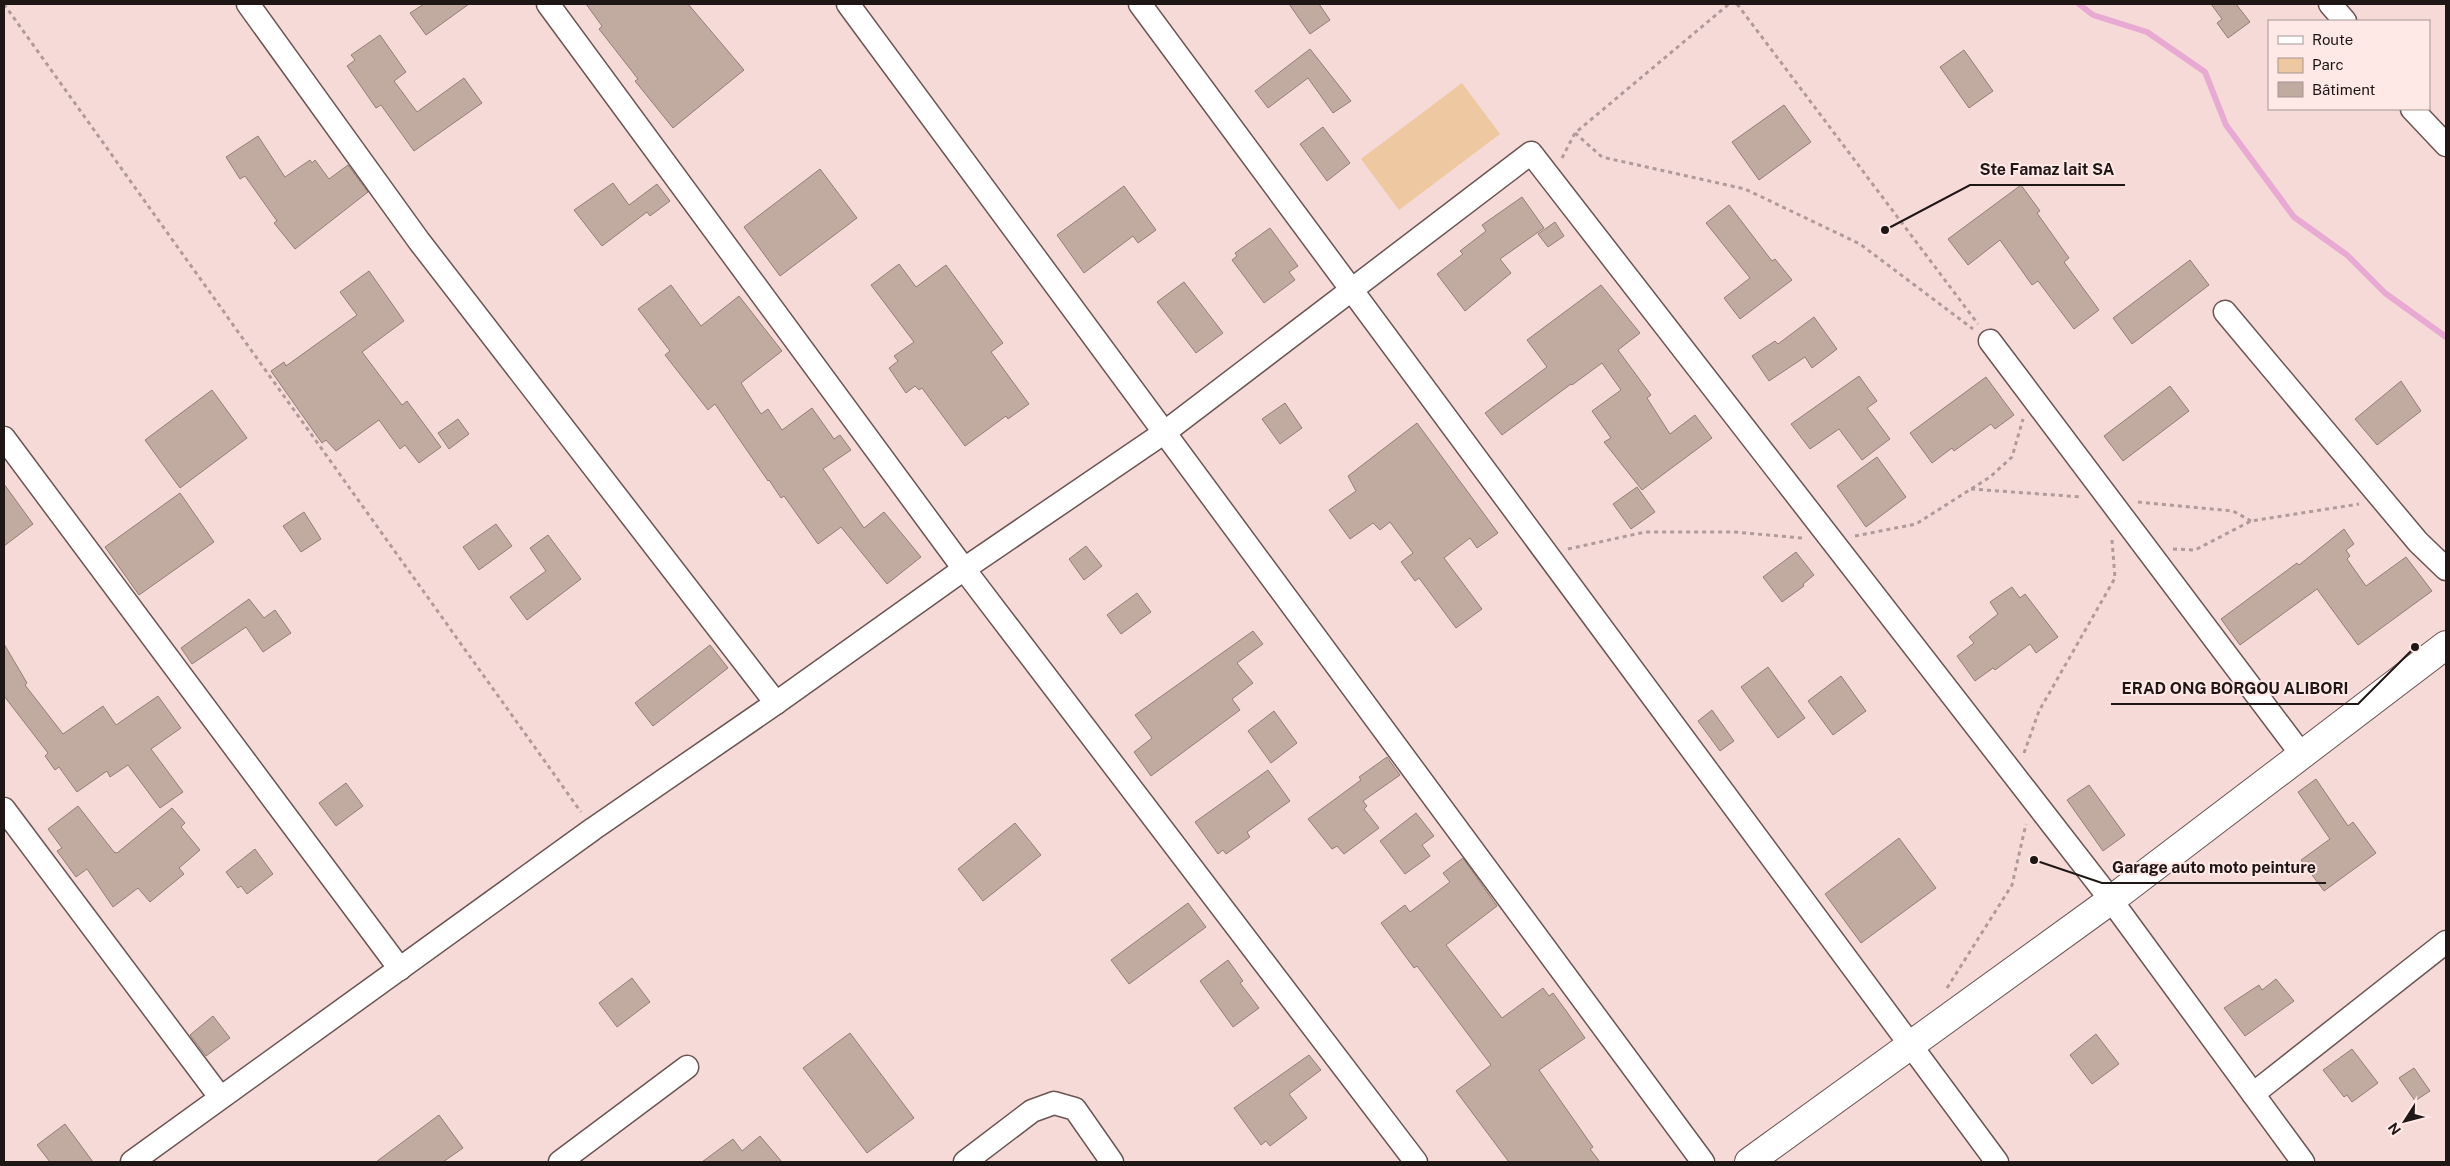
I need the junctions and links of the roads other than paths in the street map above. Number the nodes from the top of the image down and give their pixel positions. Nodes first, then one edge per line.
1 (248, 4) edge
2 (548, 4) edge
3 (848, 4) edge
4 (1140, 4) edge
5 (2330, 4) edge
6 (2344, 20) edge
7 (2413, 110) edge
8 (2446, 145) edge
9 (1350, 289) junction
10 (2225, 312) dead end
11 (1990, 341) road end
12 (1165, 432) junction
13 (4, 438) edge
14 (2446, 569) edge
15 (964, 570) junction
16 (2446, 645) edge
17 (776, 703) junction
18 (2302, 755) junction
19 (4, 809) edge
20 (2111, 900) junction
21 (2446, 942) edge
22 (400, 969) junction
23 (1911, 1046) junction
24 (686, 1067) dead end
25 (2253, 1094) junction
26 (220, 1097) junction
27 (132, 1162) edge
28 (560, 1162) edge
29 (965, 1162) edge
30 (1112, 1162) edge
31 (1416, 1162) edge
32 (1703, 1162) edge
33 (1749, 1162) edge
34 (1997, 1162) edge
35 (2303, 1162) edge

1 - 17 street
2 - 15 street
3 - 12 street
4 - 9 street
5 - 6 street
7 - 8 street
9 - 12 street
9 - 20 street
9 - 23 street
10 - 14 street
11 - 18 street
12 - 15 street
12 - 32 street
13 - 22 street
15 - 17 street
15 - 31 street
16 - 18 street
17 - 22 street
18 - 20 street
19 - 26 street
20 - 23 street
20 - 25 street
21 - 25 street
22 - 26 street
23 - 33 street
23 - 34 street
24 - 28 street
25 - 35 street
26 - 27 street
29 - 30 street

